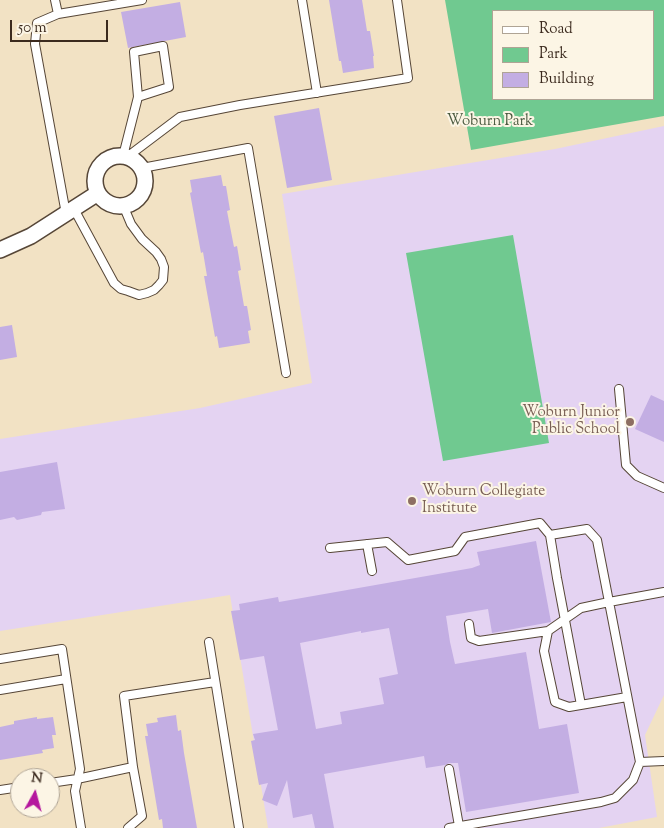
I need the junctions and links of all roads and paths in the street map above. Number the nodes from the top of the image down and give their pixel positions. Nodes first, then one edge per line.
1 (55, 0) edge
2 (142, 0) edge
3 (302, 0) edge
4 (397, 0) edge
5 (58, 14) junction
6 (317, 92) junction
7 (138, 97) junction
8 (125, 156) junction
9 (142, 168) junction
10 (98, 193) junction
11 (123, 206) junction
12 (70, 212) junction
13 (0, 250) edge
14 (286, 373) dead end
15 (619, 389) dead end
16 (664, 488) edge
17 (550, 535) junction
18 (367, 544) junction
19 (330, 548) dead end
20 (372, 571) dead end
21 (664, 592) edge
22 (609, 602) junction
23 (565, 619) junction
24 (469, 624) dead end
25 (548, 631) junction
26 (209, 642) dead end
27 (0, 659) edge
28 (66, 679) junction
29 (215, 682) junction
30 (0, 690) edge
31 (627, 697) junction
32 (581, 705) junction
33 (664, 761) edge
34 (640, 762) junction
35 (133, 766) junction
36 (449, 769) dead end
37 (77, 779) junction
38 (60, 782) edge
39 (459, 826) junction
40 (81, 828) edge
41 (128, 828) edge
42 (238, 828) edge
43 (449, 828) edge

1 - 5 lane
2 - 5 lane
3 - 6 lane
4 - 6 lane
5 - 12 lane
6 - 8 lane
7 - 7 lane
7 - 8 lane
8 - 9 street
8 - 10 street
9 - 11 street
9 - 14 lane
10 - 11 street
10 - 12 street
11 - 12 lane
12 - 13 street
15 - 16 lane
17 - 18 lane
17 - 22 lane
17 - 23 lane
18 - 19 lane
18 - 20 lane
21 - 22 lane
22 - 23 lane
22 - 31 lane
23 - 25 lane
23 - 32 lane
24 - 25 lane
25 - 32 lane
26 - 29 lane
27 - 28 lane
28 - 30 lane
28 - 37 lane
29 - 35 lane
29 - 42 lane
31 - 32 lane
31 - 34 lane
33 - 34 lane
34 - 39 lane
35 - 37 lane
35 - 41 lane
36 - 39 lane
37 - 38 lane
37 - 40 lane
39 - 43 lane

